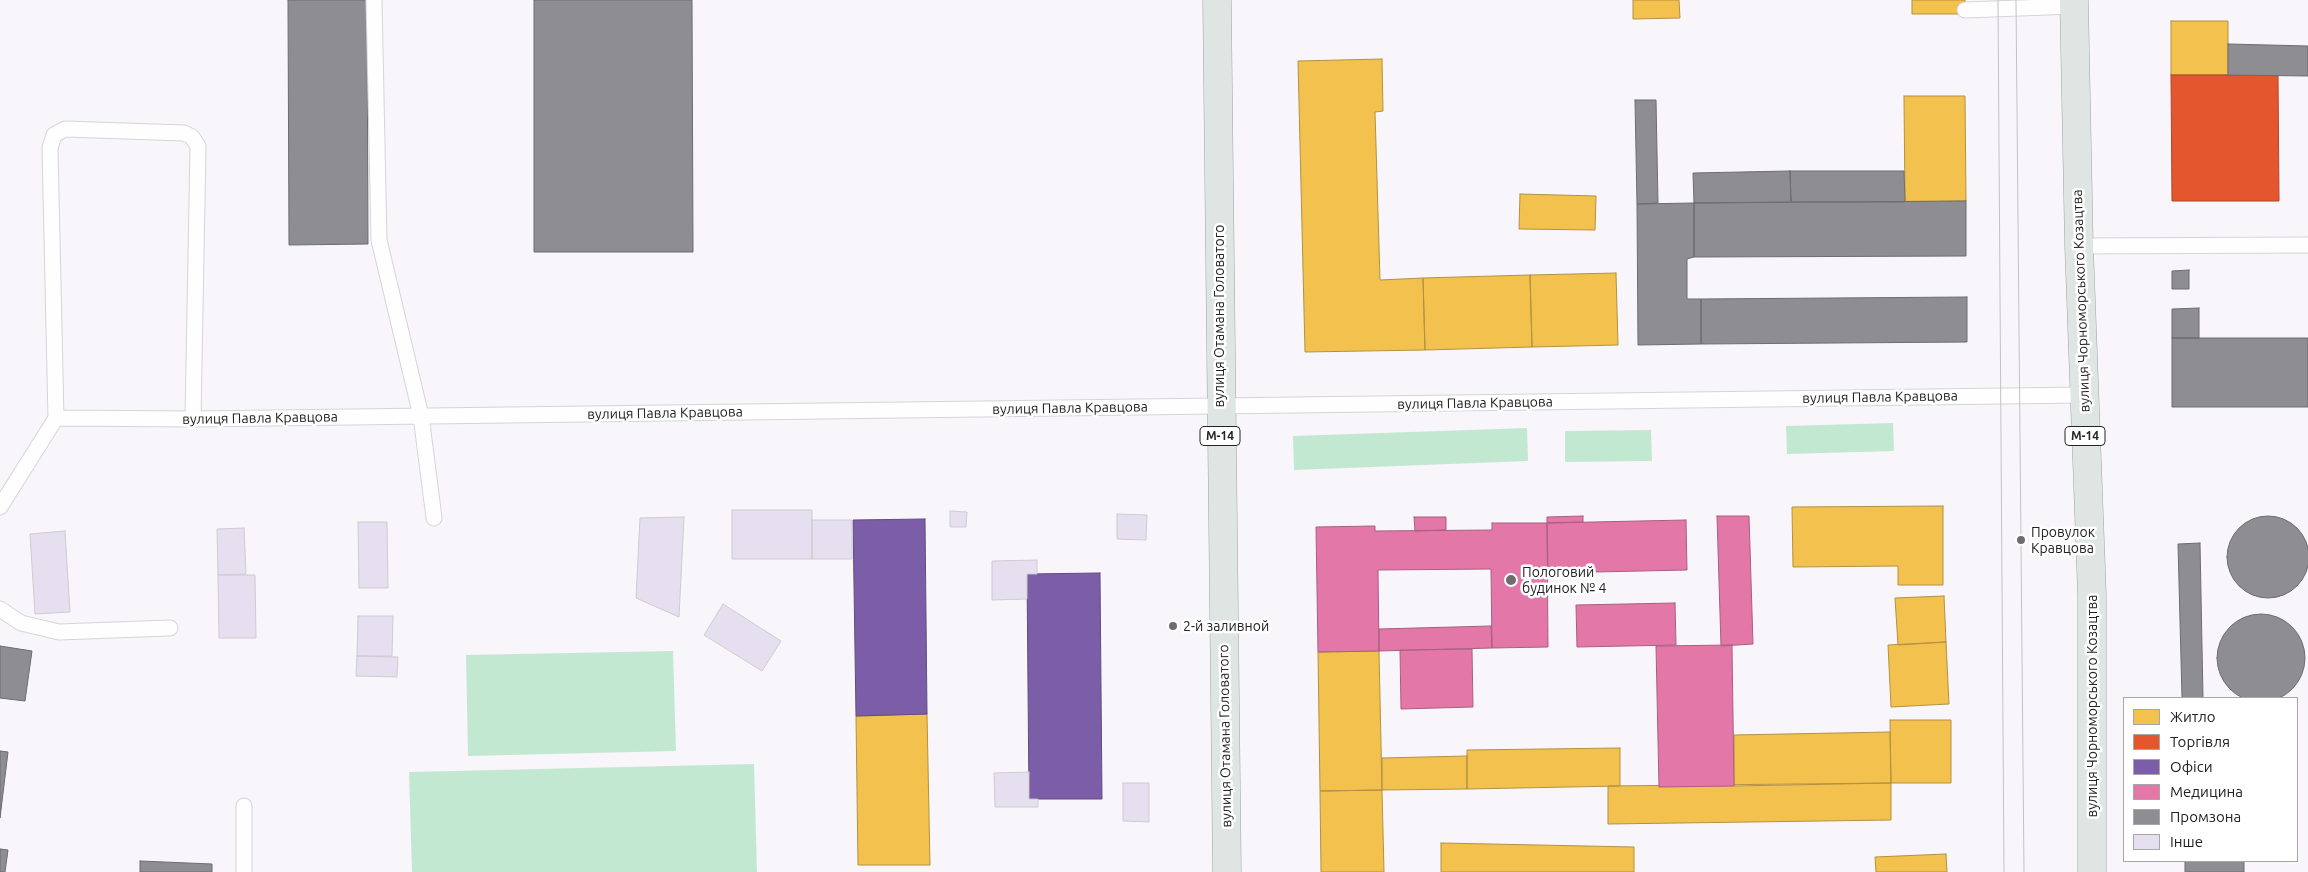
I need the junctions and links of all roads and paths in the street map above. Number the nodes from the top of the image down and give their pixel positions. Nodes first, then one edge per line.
1 (374, 0) edge
2 (1217, 0) edge
3 (2074, 3) edge
4 (1965, 10) dead end
5 (2308, 244) edge
6 (2079, 246) junction
7 (2083, 395) junction
8 (1220, 406) junction
9 (421, 416) junction
10 (56, 418) junction
11 (193, 419) junction
12 (0, 507) edge
13 (434, 518) dead end
14 (0, 610) edge
15 (170, 628) dead end
16 (244, 806) dead end
17 (244, 872) edge
18 (1226, 872) edge
19 (2092, 872) edge

1 - 9 lane
2 - 8 main road, вулиця Отамана Головатого / М-14
3 - 4 lane
3 - 6 main road, вулиця Чорноморського Козацтва / М-14
5 - 6 lane
6 - 7 main road, вулиця Чорноморського Козацтва / М-14
7 - 8 lane, вулиця Павла Кравцова
7 - 19 main road, вулиця Чорноморського Козацтва / М-14
8 - 9 lane, вулиця Павла Кравцова
8 - 18 main road, вулиця Отамана Головатого / М-14
9 - 11 lane, вулиця Павла Кравцова
9 - 13 lane
10 - 11 lane, вулиця Павла Кравцова
10 - 11 lane
10 - 12 lane
14 - 15 lane
16 - 17 lane

